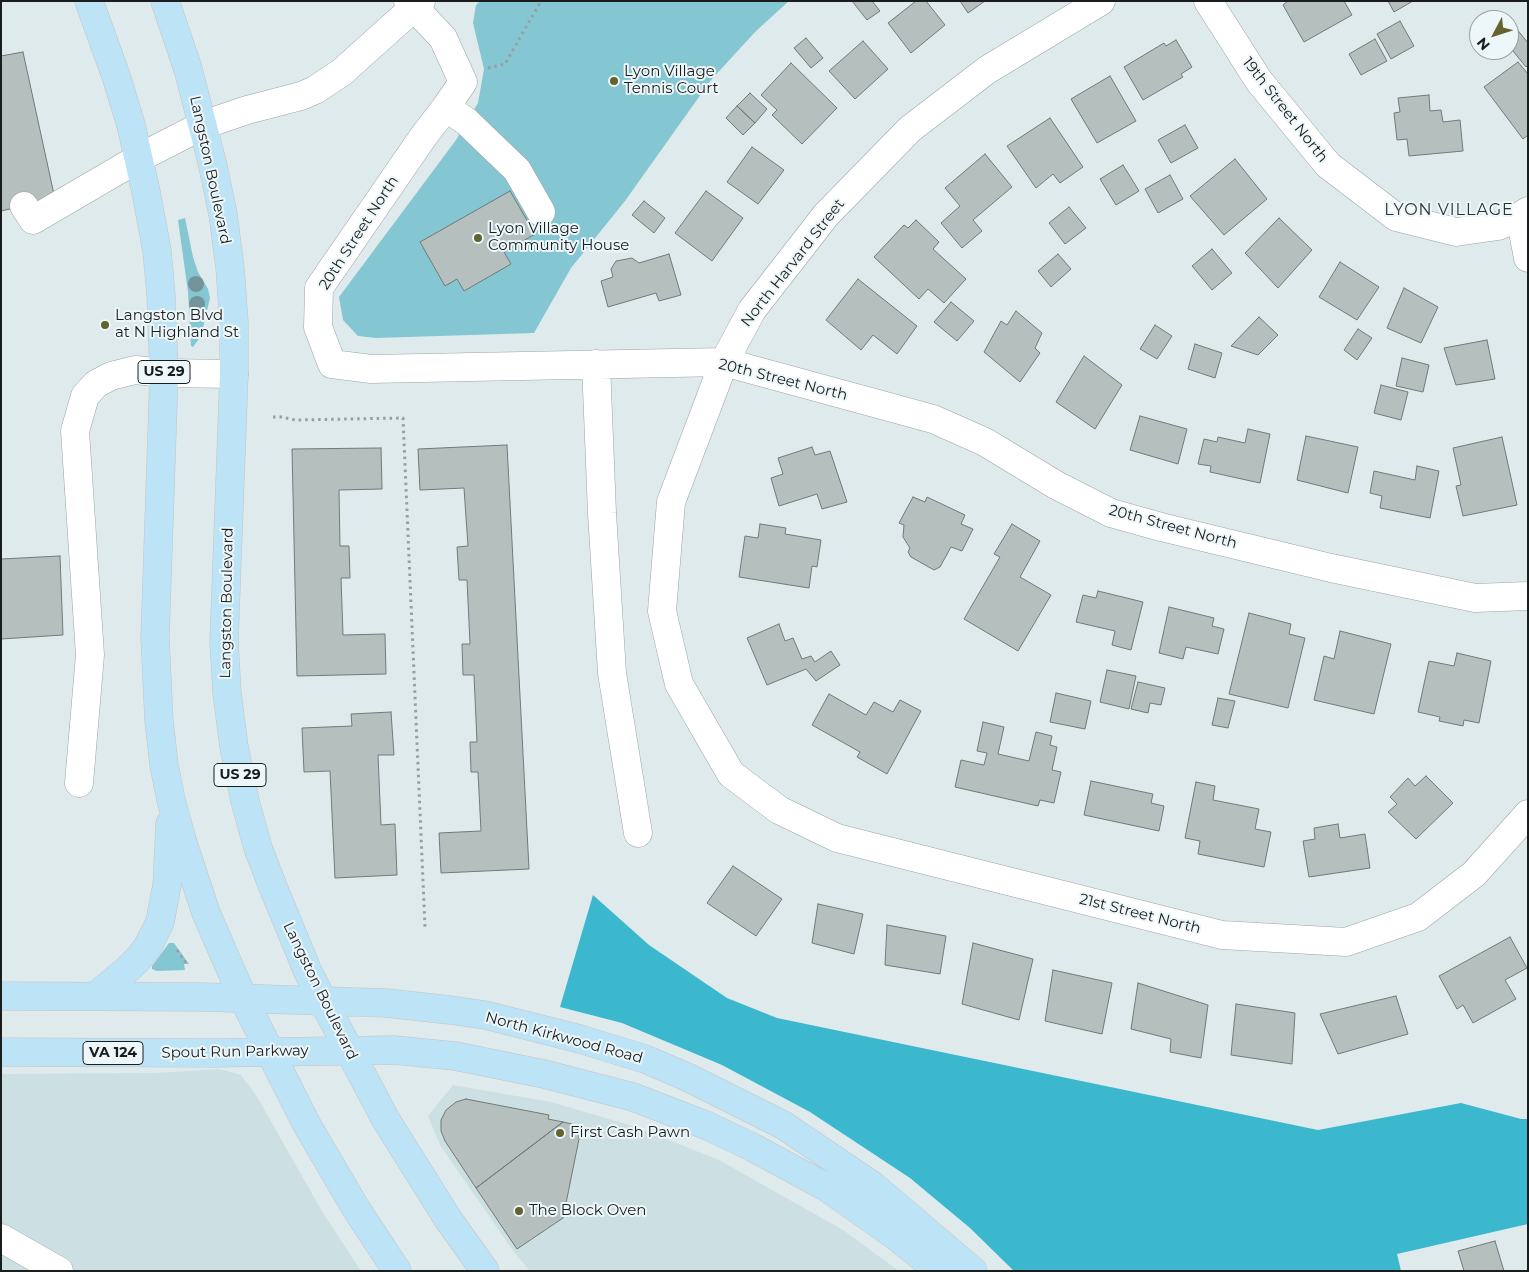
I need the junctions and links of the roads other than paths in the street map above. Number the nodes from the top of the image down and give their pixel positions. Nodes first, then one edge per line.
1 (89, 1) edge
2 (165, 1) edge
3 (1101, 1) edge
4 (1208, 1) edge
5 (414, 3) edge
6 (446, 107) junction
7 (203, 125) junction
8 (139, 158) junction
9 (24, 206) dead end
10 (541, 212) dead end
11 (1524, 213) edge
12 (1528, 258) edge
13 (724, 362) junction
14 (596, 364) junction
15 (164, 373) junction
16 (234, 374) junction
17 (1528, 596) edge
18 (731, 774) joint
19 (79, 783) dead end
20 (172, 800) junction
21 (1528, 814) edge
22 (638, 833) dead end
23 (1, 996) edge
24 (96, 996) junction
25 (242, 998) junction
26 (322, 1001) junction
27 (349, 1051) junction
28 (1, 1052) edge
29 (268, 1052) junction
30 (1, 1238) edge
31 (59, 1271) edge
32 (397, 1271) edge
33 (485, 1271) edge
34 (938, 1271) edge
35 (972, 1271) edge

1 - 8 main road, US 29
2 - 7 main road, Langston Boulevard / US 29
3 - 13 street, North Harvard Street
4 - 11 street, 19th Street North
5 - 6 street, 20th Street North
5 - 7 street
6 - 10 street
6 - 14 street, 20th Street North
7 - 8 street
7 - 16 main road, Langston Boulevard / US 29
8 - 9 street
8 - 15 main road, US 29
11 - 12 street
13 - 14 street, 20th Street North
13 - 17 street, 20th Street North
13 - 18 street, North Harvard Street
14 - 22 street
15 - 16 street
15 - 19 street
15 - 20 main road, US 29
16 - 26 main road, Langston Boulevard / US 29
18 - 21 street, 21st Street North
20 - 24 main road
20 - 25 main road, US 29
23 - 24 main road
24 - 25 main road
25 - 26 main road, North Kirkwood Road
25 - 29 main road, US 29
26 - 27 main road, Langston Boulevard / US 29
26 - 35 main road, North Kirkwood Road
27 - 29 main road, Spout Run Parkway / VA 124
27 - 33 main road, Langston Boulevard / US 29
27 - 34 main road
28 - 29 main road, Spout Run Parkway / VA 124
29 - 32 main road, US 29
30 - 31 street

